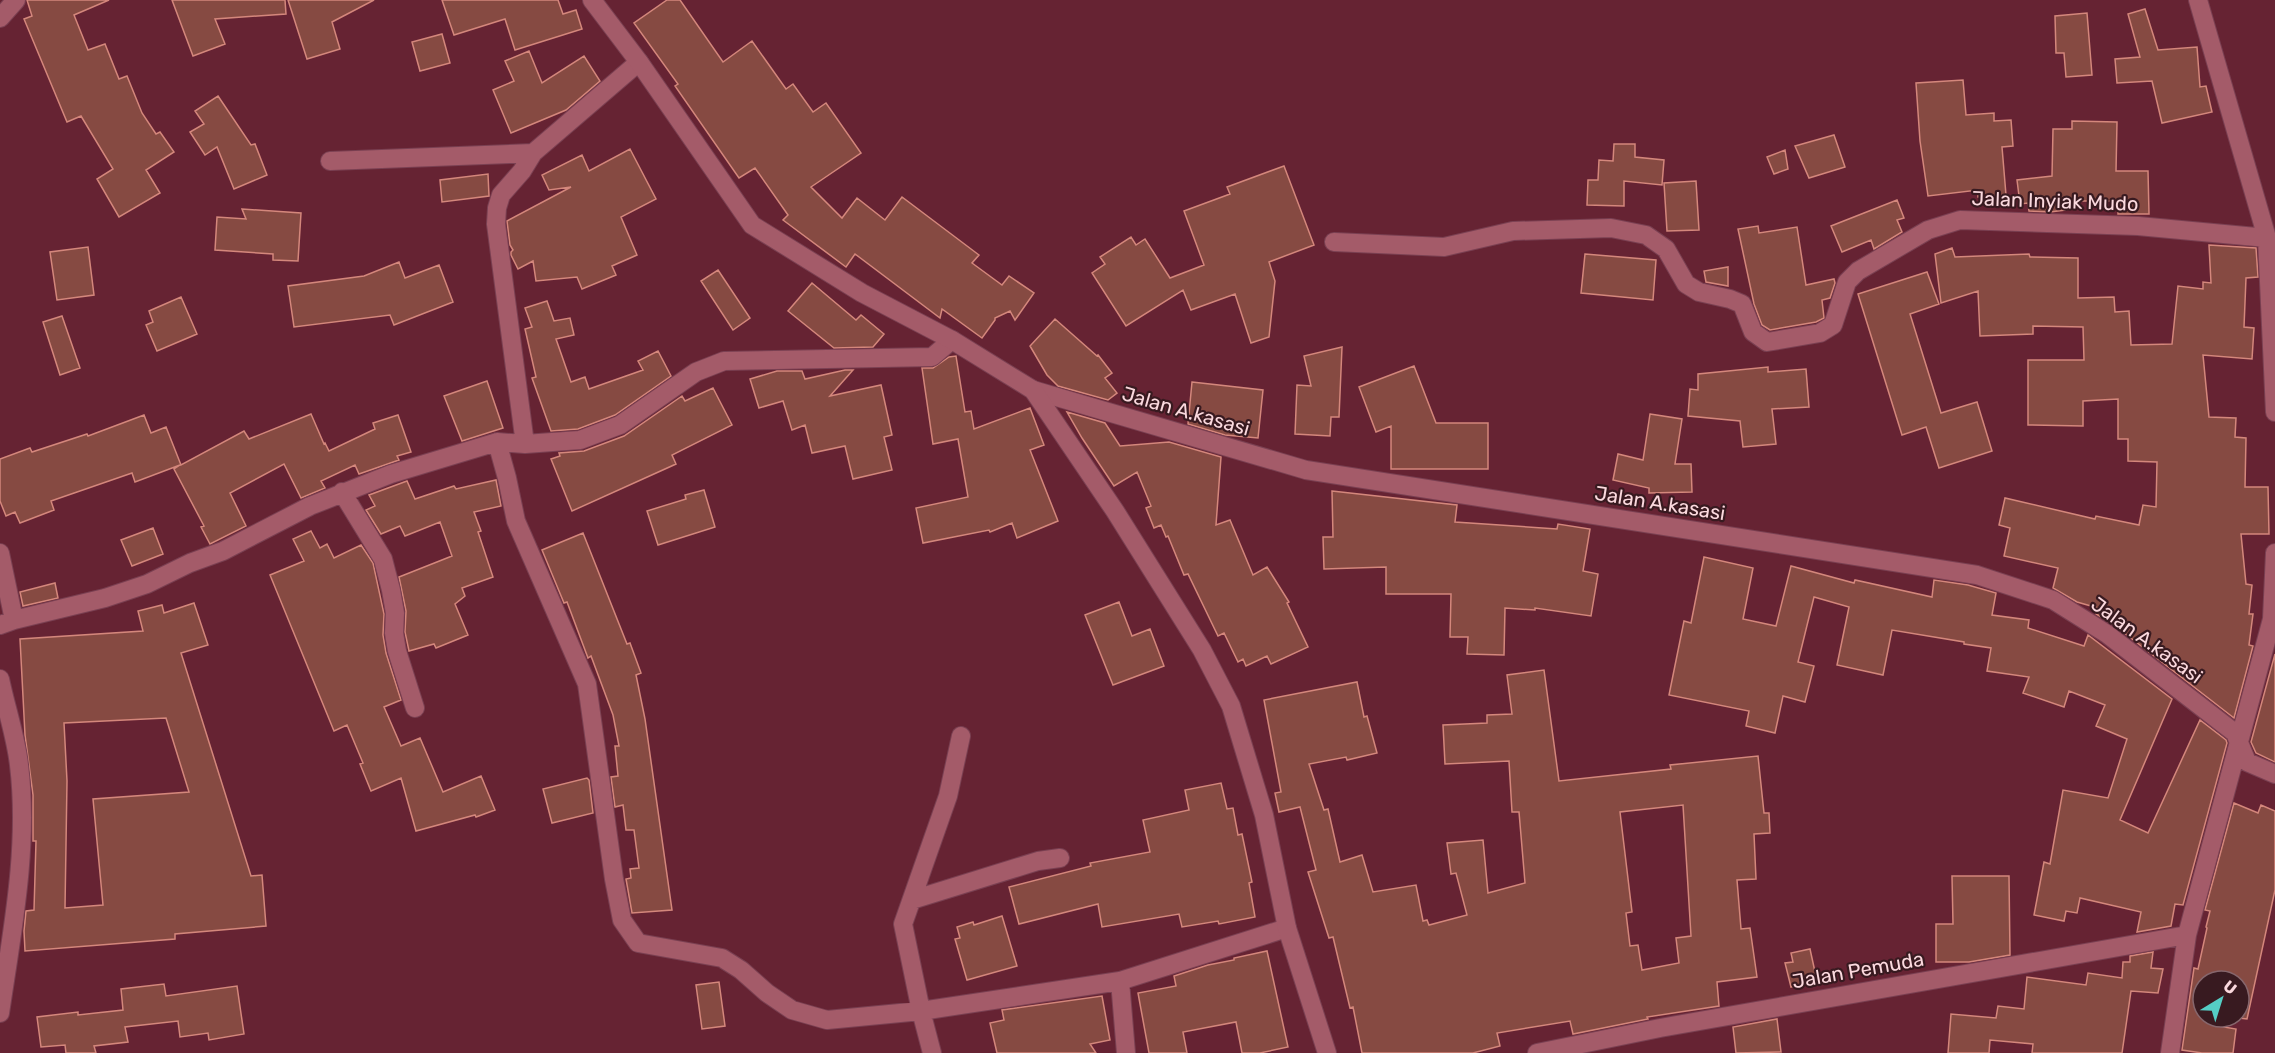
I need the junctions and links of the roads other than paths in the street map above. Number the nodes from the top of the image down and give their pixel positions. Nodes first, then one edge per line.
1 (16, 0) edge
2 (592, 0) edge
3 (2198, 0) edge
4 (0, 18) edge
5 (639, 62) junction
6 (533, 153) junction
7 (330, 161) dead end
8 (2267, 238) junction
9 (1334, 242) dead end
10 (952, 340) junction
11 (1033, 390) junction
12 (2275, 412) edge
13 (497, 442) junction
14 (525, 444) junction
15 (342, 492) junction
16 (0, 553) edge
17 (2275, 554) edge
18 (7, 622) edge
19 (0, 680) edge
20 (416, 708) dead end
21 (961, 736) dead end
22 (2238, 743) junction
23 (2275, 774) edge
24 (1060, 858) dead end
25 (912, 900) junction
26 (1287, 928) junction
27 (2187, 935) junction
28 (1120, 981) junction
29 (921, 1011) junction
30 (0, 1013) edge
31 (932, 1053) edge
32 (1126, 1053) edge
33 (1327, 1053) edge
34 (1537, 1053) edge
35 (2170, 1053) edge

1 - 4 street
2 - 5 street
3 - 8 street
5 - 6 street
5 - 10 street
6 - 7 street
6 - 14 street
8 - 9 street, Jalan Inyiak Mudo
8 - 12 street
10 - 11 street
10 - 14 street
11 - 22 street, Jalan A.kasasi
11 - 26 street
13 - 14 street
13 - 15 street
13 - 29 street
15 - 18 street
15 - 20 street
16 - 18 street
17 - 22 street
19 - 30 street
21 - 25 street
22 - 23 street, Jalan A.kasasi
22 - 27 street
24 - 25 street
25 - 29 street
26 - 28 street
26 - 33 street
27 - 34 street, Jalan Pemuda
27 - 35 street
28 - 29 street
28 - 32 street
29 - 31 street

